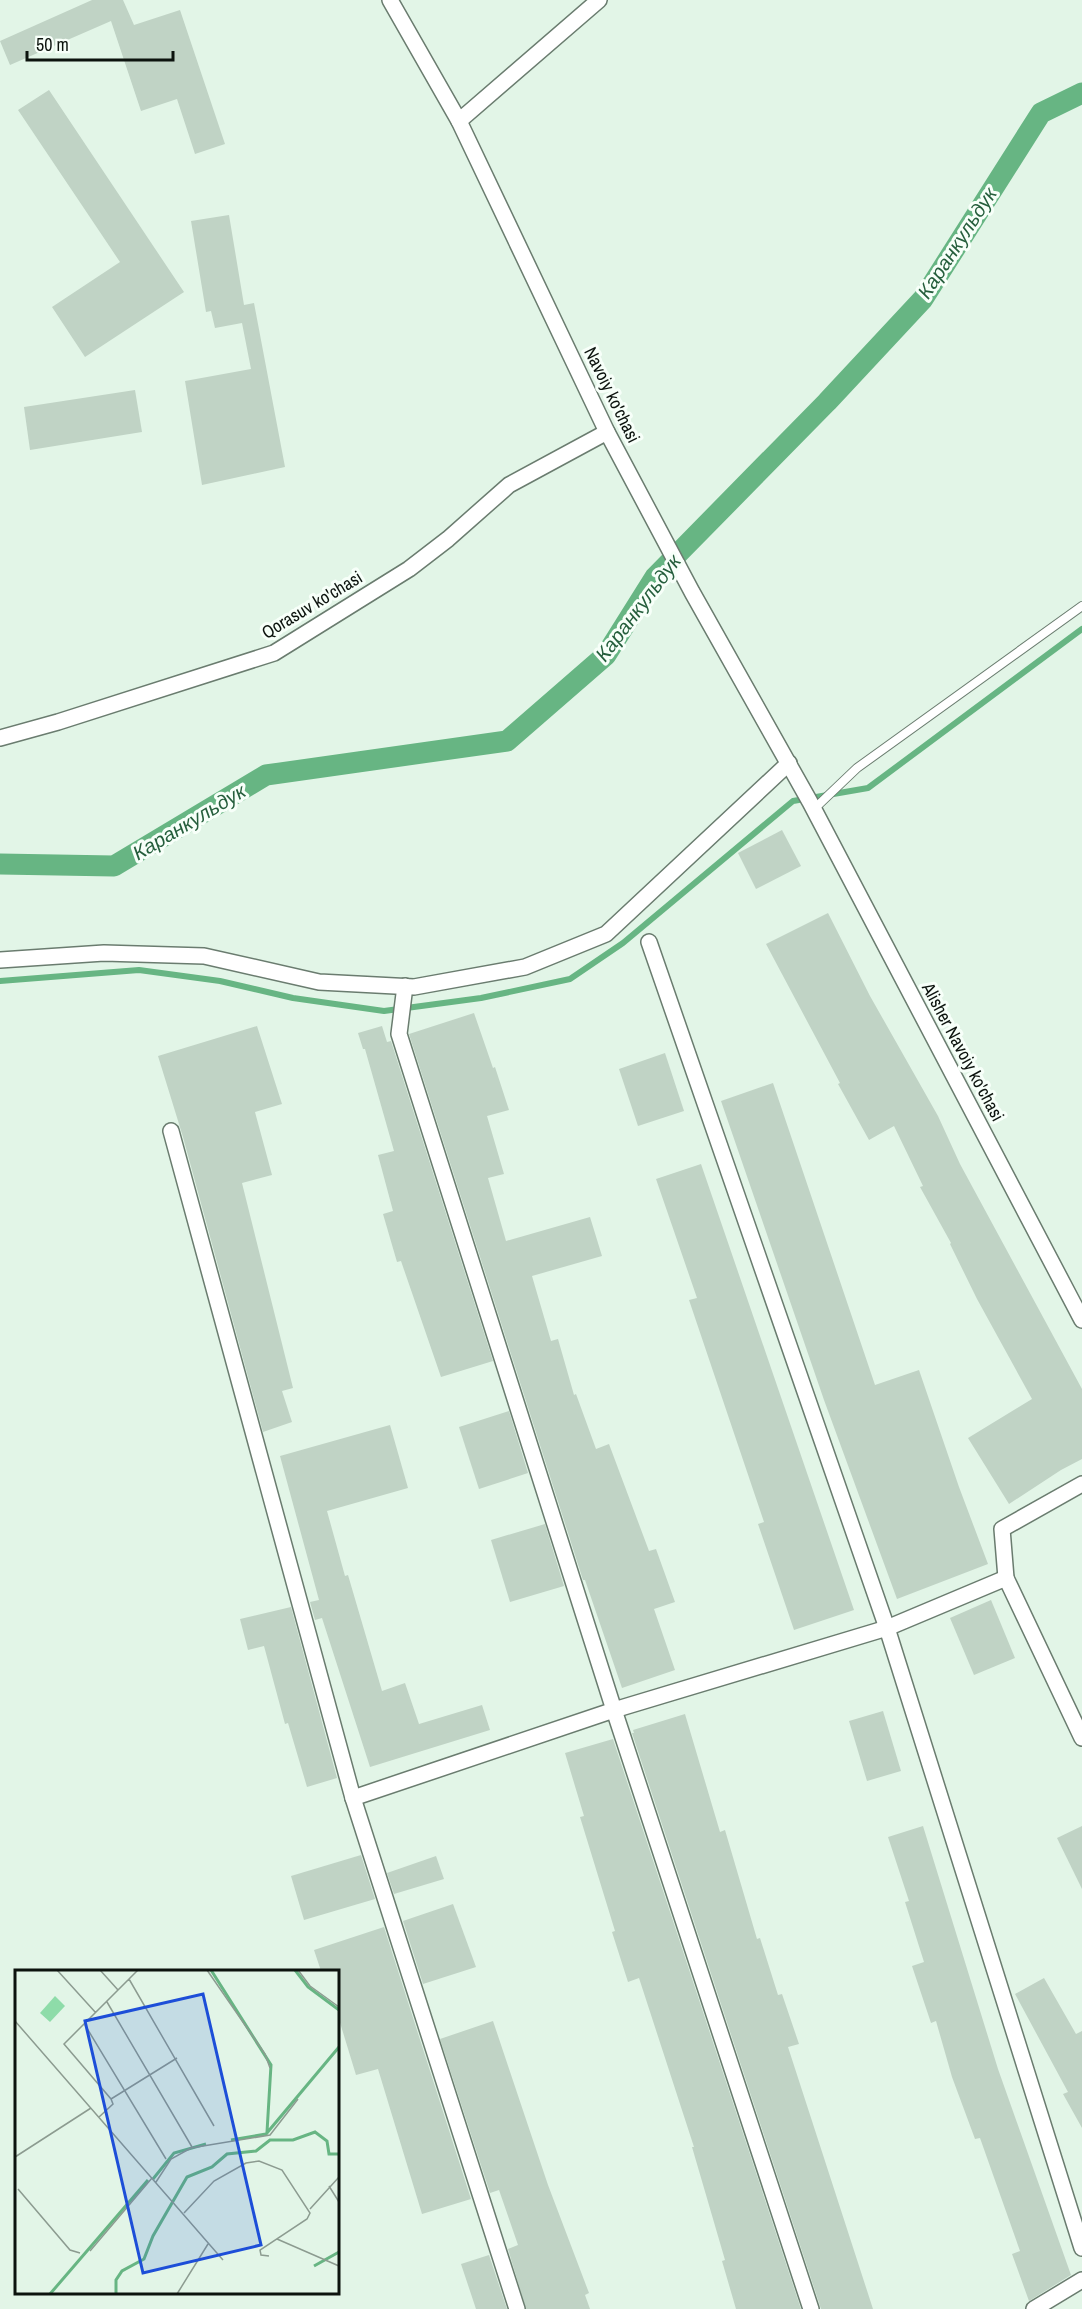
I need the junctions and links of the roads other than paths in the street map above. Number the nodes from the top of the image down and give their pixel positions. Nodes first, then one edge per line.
1 (390, 0) edge
2 (600, 0) edge
3 (459, 121) junction
4 (607, 432) junction
5 (1082, 606) edge
6 (0, 738) edge
7 (789, 763) junction
8 (812, 806) junction
9 (649, 942) dead end
10 (0, 960) edge
11 (405, 986) junction
12 (171, 1131) dead end
13 (1082, 1320) edge
14 (1082, 1484) edge
15 (1006, 1578) junction
16 (887, 1628) junction
17 (614, 1710) junction
18 (1082, 1738) edge
19 (353, 1798) junction
20 (1082, 2248) edge
21 (1082, 2280) edge
22 (517, 2309) edge
23 (811, 2309) edge
24 (1034, 2309) edge

1 - 3 street, Navoiy ko'chasi
2 - 3 street
3 - 4 street, Navoiy ko'chasi
4 - 6 street, Qorasuv ko'chasi
4 - 7 street, Navoiy ko'chasi
5 - 8 lane
7 - 8 street, Navoiy ko'chasi
7 - 11 street
8 - 13 street, Alisher Navoiy ko'chasi
9 - 16 street
10 - 11 street
11 - 17 street
12 - 19 street
14 - 15 street
15 - 16 street
15 - 18 street
16 - 17 street
16 - 20 street
17 - 19 street
17 - 23 street
19 - 22 street
21 - 24 street

